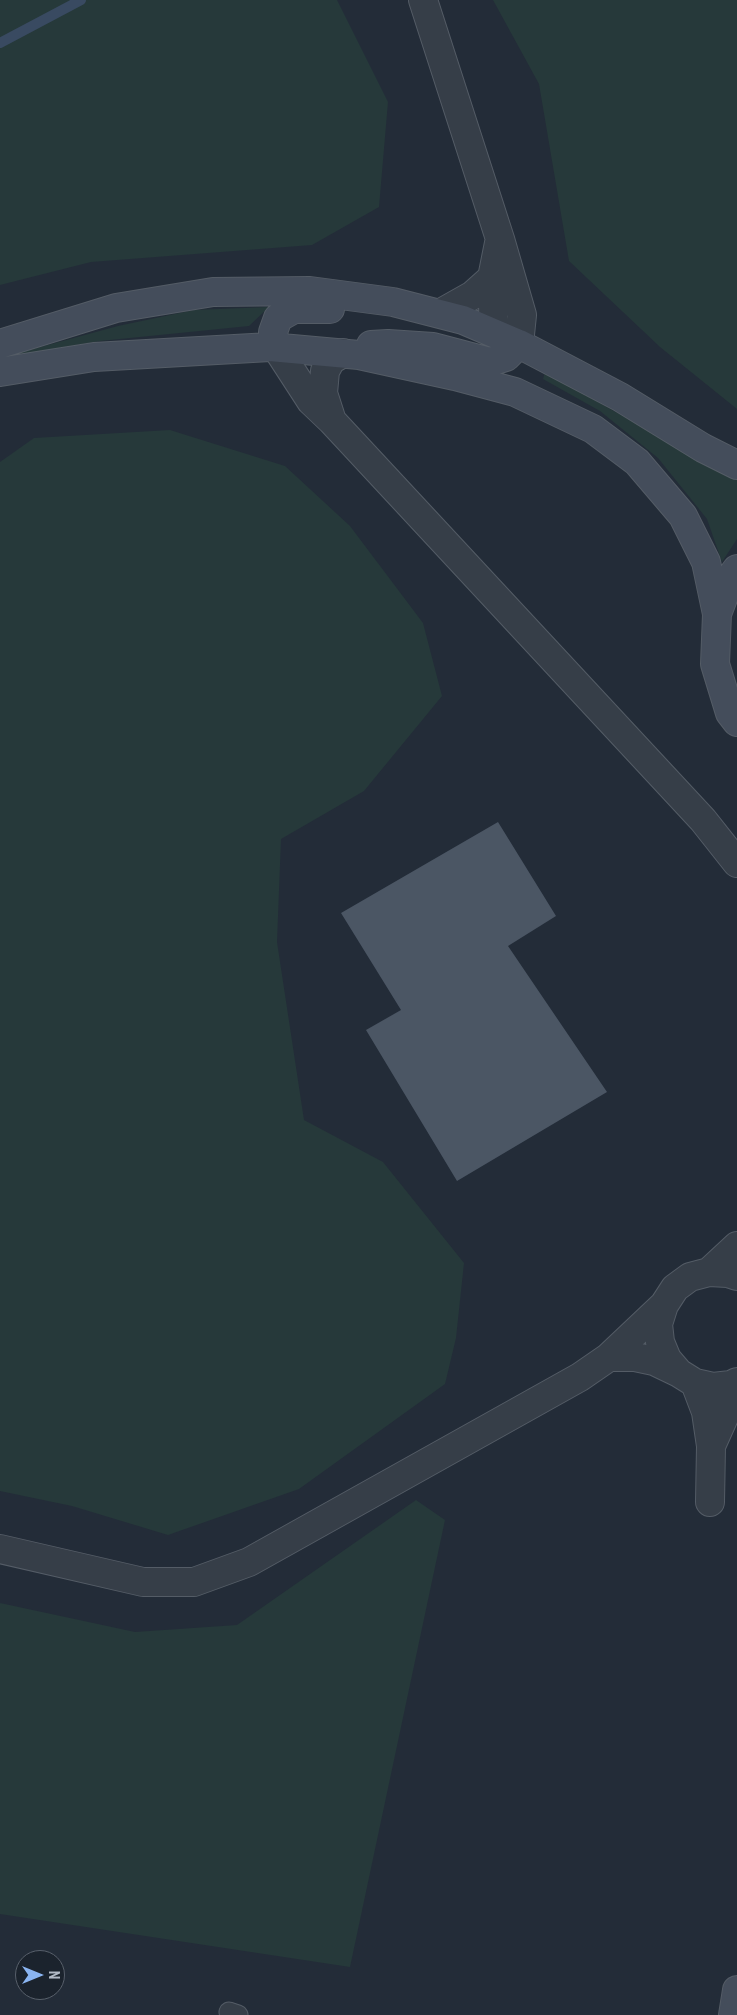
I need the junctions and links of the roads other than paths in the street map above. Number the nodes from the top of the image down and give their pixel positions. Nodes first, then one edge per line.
1 (423, 0) edge
2 (500, 239) junction
3 (492, 278) junction
4 (441, 313) junction
5 (494, 332) junction
6 (0, 344) edge
7 (276, 348) junction
8 (510, 351) junction
9 (343, 353) junction
10 (0, 372) edge
11 (332, 421) junction
12 (593, 429) junction
13 (737, 465) edge
14 (737, 568) edge
15 (717, 614) junction
16 (737, 722) edge
17 (737, 863) edge
18 (737, 1246) edge
19 (709, 1272) junction
20 (737, 1276) edge
21 (664, 1305) junction
22 (609, 1358) junction
23 (687, 1378) junction
24 (737, 1382) edge
25 (737, 1394) edge
26 (711, 1446) junction
27 (710, 1502) dead end
28 (0, 1548) edge
29 (737, 1990) edge
30 (733, 2015) edge

1 - 2 street
2 - 3 street
2 - 8 street
3 - 4 street
3 - 5 street
4 - 5 street
4 - 6 street
4 - 7 street
5 - 8 street
7 - 9 street
7 - 10 street
7 - 11 street
8 - 9 street
8 - 12 street
8 - 13 street
9 - 11 street
9 - 12 street
11 - 17 street
12 - 15 street
14 - 15 street
15 - 16 street
18 - 19 street
19 - 20 street
19 - 21 street
21 - 22 street
21 - 23 street
22 - 23 street
22 - 28 street
23 - 24 street
23 - 26 street
25 - 26 street
26 - 27 street
29 - 30 street

